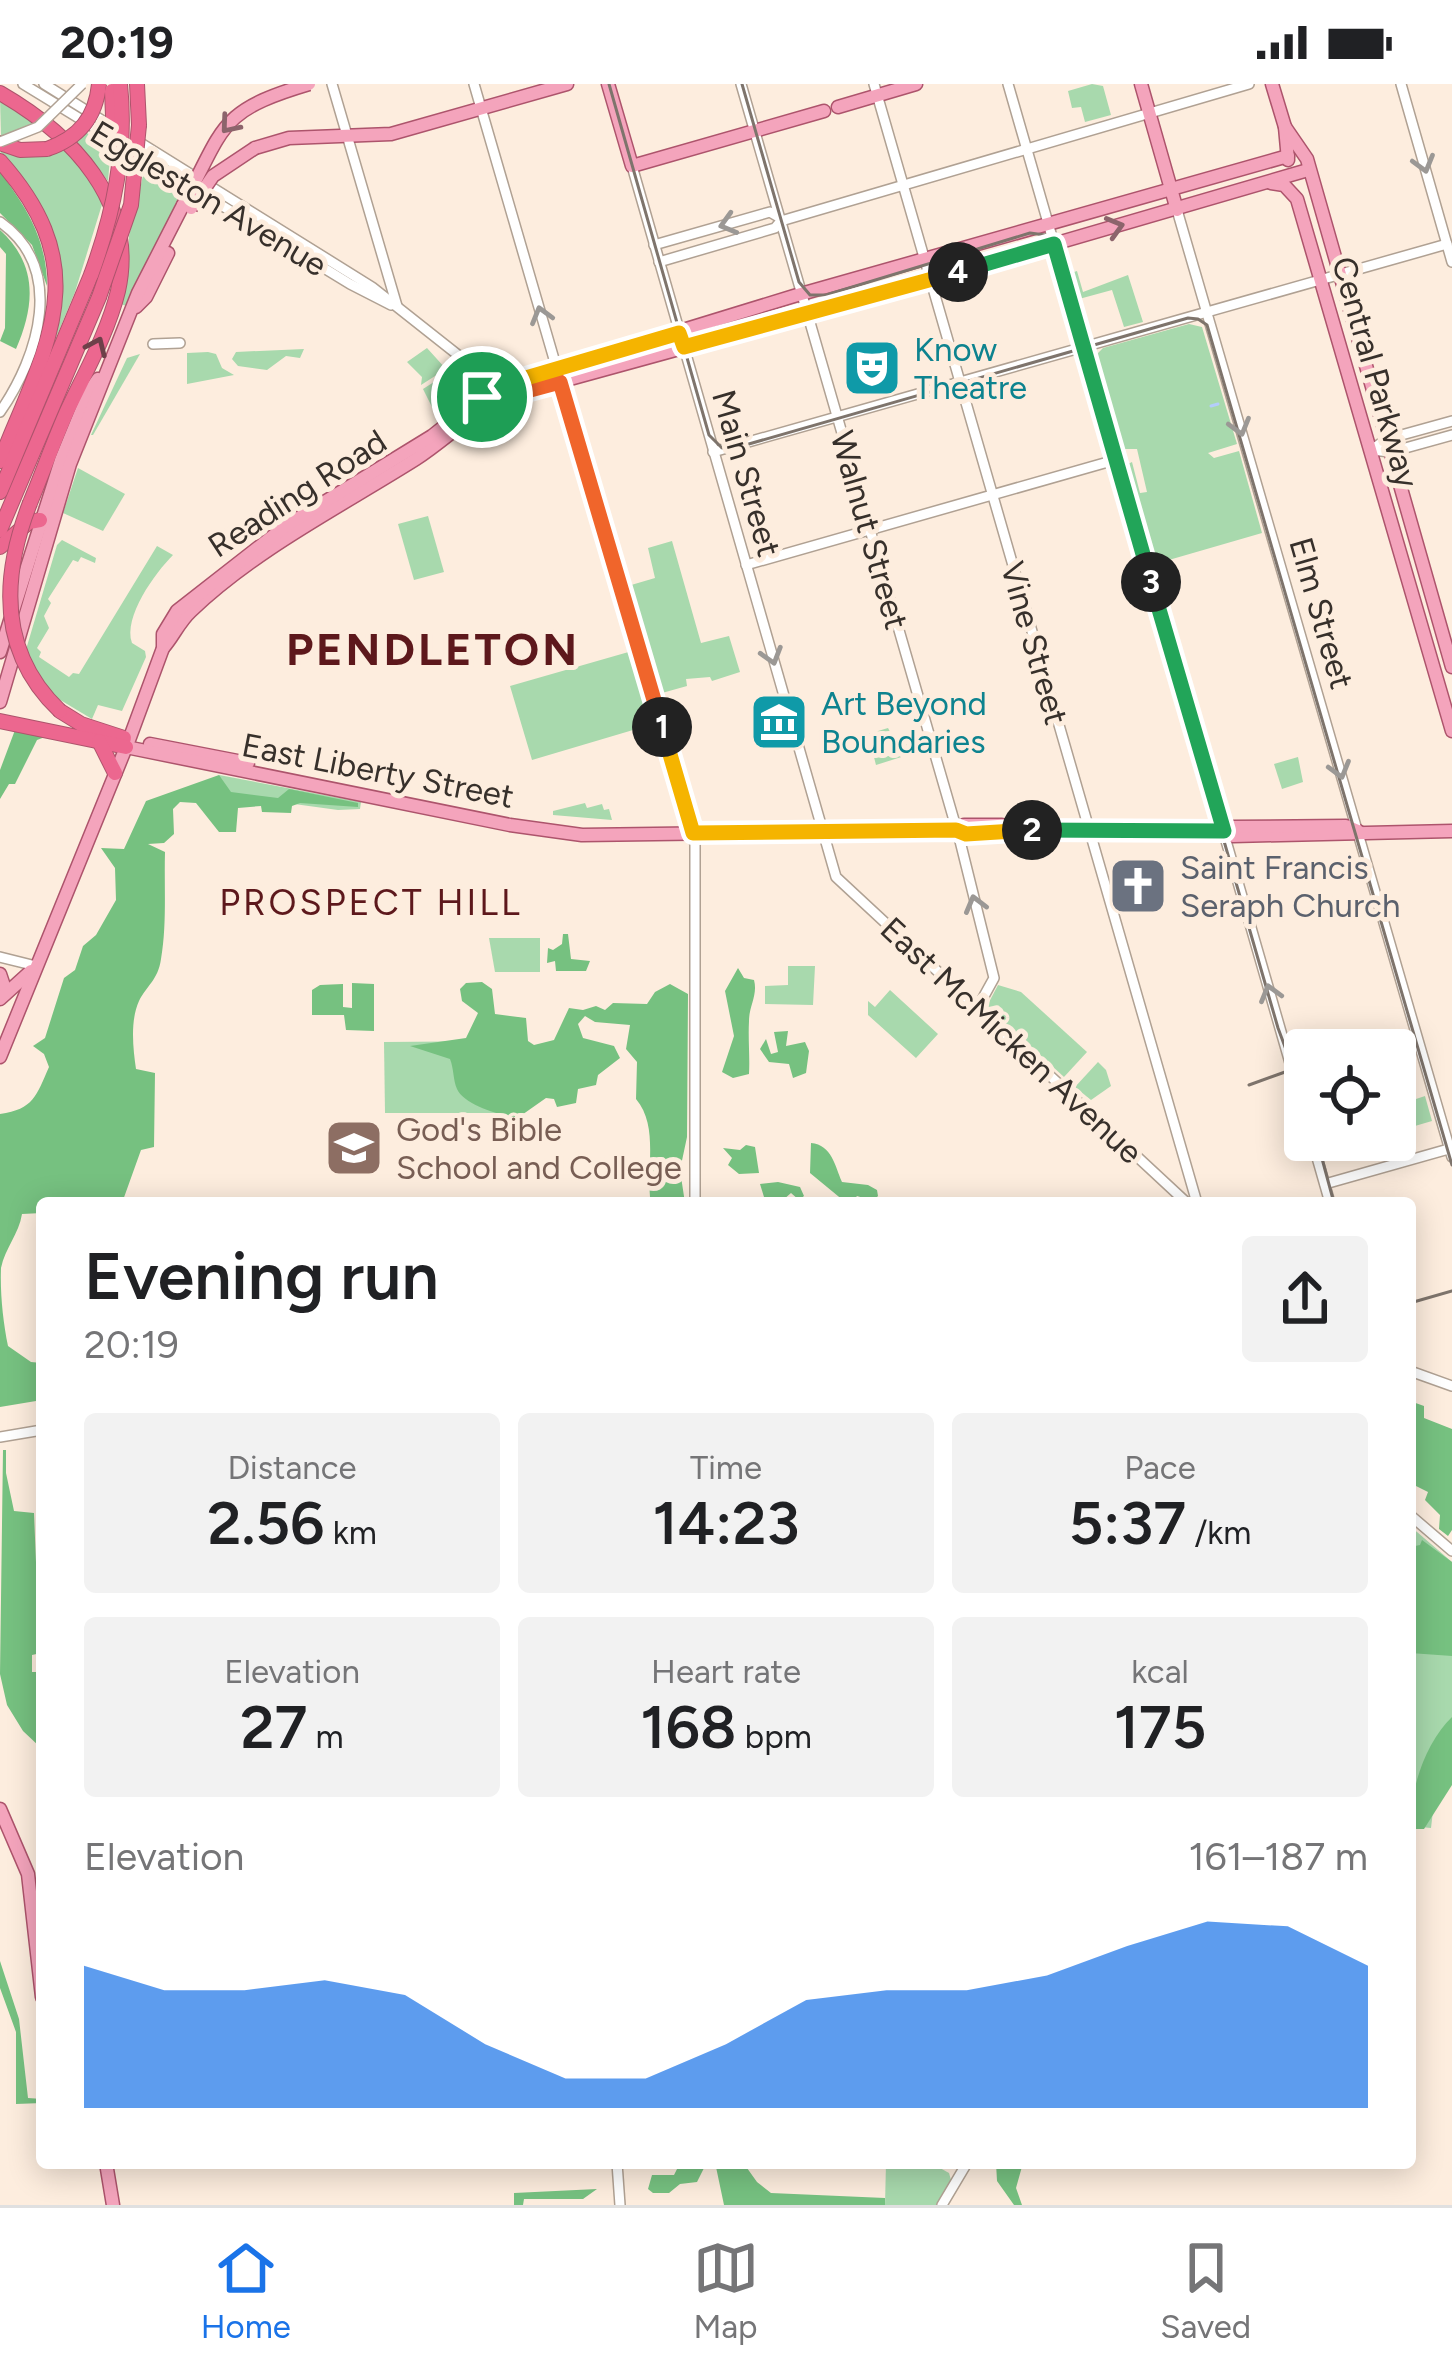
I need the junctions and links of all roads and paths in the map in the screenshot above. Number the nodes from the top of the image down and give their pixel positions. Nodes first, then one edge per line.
1 (23, 84) edge
2 (44, 84) edge
3 (82, 84) edge
4 (99, 84) edge
5 (111, 84) edge
6 (120, 84) edge
7 (309, 84) edge
8 (332, 84) edge
9 (474, 84) edge
10 (567, 84) edge
11 (608, 84) edge
12 (741, 84) edge
13 (916, 84) edge
14 (1008, 84) edge
15 (1141, 84) edge
16 (1249, 84) edge
17 (1272, 84) edge
18 (1401, 84) edge
19 (136, 85) edge
20 (875, 90) edge
21 (0, 93) edge
22 (481, 109) junction
23 (1149, 113) junction
24 (1285, 127) junction
25 (754, 131) junction
26 (347, 136) junction
27 (0, 142) edge
28 (1026, 148) junction
29 (1288, 157) junction
30 (0, 161) edge
31 (632, 166) junction
32 (1308, 170) junction
33 (1275, 180) junction
34 (903, 184) junction
35 (1172, 190) junction
36 (187, 207) junction
37 (1177, 209) junction
38 (781, 221) junction
39 (0, 222) edge
40 (1048, 224) junction
41 (1054, 244) junction
42 (1447, 244) junction
43 (654, 245) junction
44 (925, 260) junction
45 (659, 262) junction
46 (1452, 262) edge
47 (91, 275) junction
48 (1330, 278) junction
49 (930, 280) junction
50 (92, 294) junction
51 (801, 294) junction
52 (397, 306) junction
53 (1206, 312) junction
54 (807, 314) junction
55 (681, 340) junction
56 (180, 343) dead end
57 (152, 344) dead end
58 (1084, 347) junction
59 (106, 368) junction
60 (558, 375) junction
61 (960, 383) junction
62 (483, 402) junction
63 (23, 404) junction
64 (0, 412) edge
65 (837, 418) junction
66 (1452, 421) edge
67 (1452, 435) edge
68 (0, 444) edge
69 (1389, 446) junction
70 (1371, 451) junction
71 (713, 452) junction
72 (1115, 460) junction
73 (0, 461) edge
74 (0, 492) edge
75 (992, 496) junction
76 (26, 505) junction
77 (40, 520) junction
78 (2, 525) edge
79 (869, 530) junction
80 (0, 547) edge
81 (0, 561) edge
82 (746, 565) junction
83 (0, 652) edge
84 (1452, 668) edge
85 (0, 703) edge
86 (0, 721) edge
87 (1452, 731) edge
88 (99, 741) junction
89 (128, 744) junction
90 (115, 773) junction
91 (1089, 829) junction
92 (956, 830) junction
93 (1224, 831) junction
94 (1358, 831) junction
95 (1452, 831) edge
96 (822, 832) junction
97 (693, 833) junction
98 (836, 877) joint
99 (0, 957) edge
100 (36, 966) junction
101 (0, 974) edge
102 (1, 998) edge
103 (978, 1007) junction
104 (0, 1021) edge
105 (8, 1036) junction
106 (1284, 1041) edge
107 (0, 1057) edge
108 (1451, 1151) edge
109 (1318, 1161) edge
110 (1190, 1183) junction
111 (1325, 1184) junction
112 (1174, 1190) junction
113 (694, 1197) edge
114 (1181, 1197) edge
115 (1195, 1197) edge
116 (1328, 1197) edge
117 (1416, 1373) edge
118 (1452, 1386) edge
119 (36, 1431) edge
120 (0, 1438) edge
121 (1416, 1520) edge
122 (1452, 1551) edge
123 (0, 1809) edge
124 (36, 1944) edge
125 (107, 2169) edge
126 (617, 2169) edge
127 (963, 2169) edge
128 (113, 2205) edge
129 (620, 2205) edge
130 (942, 2205) edge

1 - 52 street, Eggleston Avenue
2 - 52 street, Eggleston Avenue
3 - 27 street, bridge
4 - 27 highway, bridge
5 - 47 highway, bridge
6 - 47 highway, bridge
7 -> 36 main road, bridge
8 - 26 street
9 - 22 street
10 - 22 main road
11 - 31 main road, Main Street
12 - 25 street, Walnut Street
13 - 20 main road
14 - 28 street
15 - 23 main road, Elm Street
16 - 23 street
17 - 24 main road
18 -> 42 street
19 - 50 highway, bridge
20 - 25 main road
20 - 34 street, Vine Street
76 -> 21 highway
22 - 26 main road
60 -> 22 street
23 - 28 street
23 - 35 main road, Elm Street
24 - 29 main road
24 - 32 main road, Central Parkway
25 - 31 main road
25 - 38 street, Walnut Street
26 - 36 main road, bridge
26 - 52 street
28 - 34 street
28 - 40 street
29 - 32 main road
29 - 33 main road
29 - 35 main road
30 - 63 highway
31 - 43 street, Main Street
32 - 33 main road
32 - 48 main road, Central Parkway
33 - 37 main road
33 - 48 main road, Central Parkway
34 - 38 street
34 - 44 street, Vine Street
35 - 37 main road, Elm Street
35 - 40 main road
36 - 59 main road
41 -> 37 main road
37 - 53 street, Elm Street
38 -> 43 street
38 - 45 street
38 - 51 street, Walnut Street
39 - 64 street
40 - 41 street
40 - 44 main road
41 - 49 main road
41 - 58 street
42 - 46 street
42 - 48 street
43 - 45 street, Main Street
44 - 49 street, Vine Street
44 - 51 main road
45 - 55 street, Main Street
47 - 50 highway, bridge
48 - 53 street
48 - 69 main road, Central Parkway
48 - 70 main road, Central Parkway
49 - 54 main road
49 - 61 street, Vine Street
50 - 74 highway
50 - 78 highway
51 - 54 street, Walnut Street
51 - 55 main road
52 - 62 street, Eggleston Avenue
53 - 58 street
53 -> 94 street, Elm Street
54 - 55 main road
54 - 65 street, Walnut Street
55 - 60 main road, Reading Road
55 - 71 street, Main Street
56 - 57 street
58 - 61 street
58 - 72 street
59 - 77 main road
59 - 85 main road
60 - 62 main road, Reading Road
60 - 97 street
61 - 65 street
61 - 75 street, Vine Street
62 - 89 main road, Reading Road
63 - 68 highway
63 - 73 highway
65 - 71 street
65 - 79 street, Walnut Street
66 - 69 street
67 - 69 street
69 - 70 street
69 - 84 main road, Central Parkway
70 - 87 main road, Central Parkway
71 - 82 street, Main Street
72 - 75 street
72 - 93 street
75 - 79 street
75 - 91 street, Vine Street
76 - 81 highway, bridge
76 - 89 highway, bridge
77 - 80 highway
77 - 83 main road
79 - 82 street
79 - 92 street, Walnut Street
82 -> 96 street, Main Street
86 - 88 highway
88 - 89 highway
88 - 90 highway
89 - 90 main road, Reading Road
89 - 97 main road, East Liberty Street
90 - 100 main road, Reading Road
91 - 92 main road, East Liberty Street
91 - 93 main road, East Liberty Street
91 - 110 street, Vine Street
92 - 96 main road, East Liberty Street
103 -> 92 street, Walnut Street
93 - 94 main road, East Liberty Street
106 -> 93 street
94 - 95 main road, East Liberty Street
94 - 108 street, Elm Street
96 - 97 main road, East Liberty Street
96 - 98 street, Main Street
97 - 113 street
98 - 103 street, East McMicken Avenue
99 - 100 street
100 - 102 main road, Reading Road
100 - 105 main road, Reading Road
101 - 102 main road
103 - 112 street, East McMicken Avenue
104 - 105 main road
105 - 107 main road, Reading Road
108 - 111 street
109 - 111 street
110 - 112 street
110 - 115 street, Vine Street
111 - 116 street
112 - 114 street, East McMicken Avenue
117 - 118 street
119 - 120 street
121 - 122 street
123 - 124 main road
125 - 128 main road
126 - 129 street
127 - 130 street

